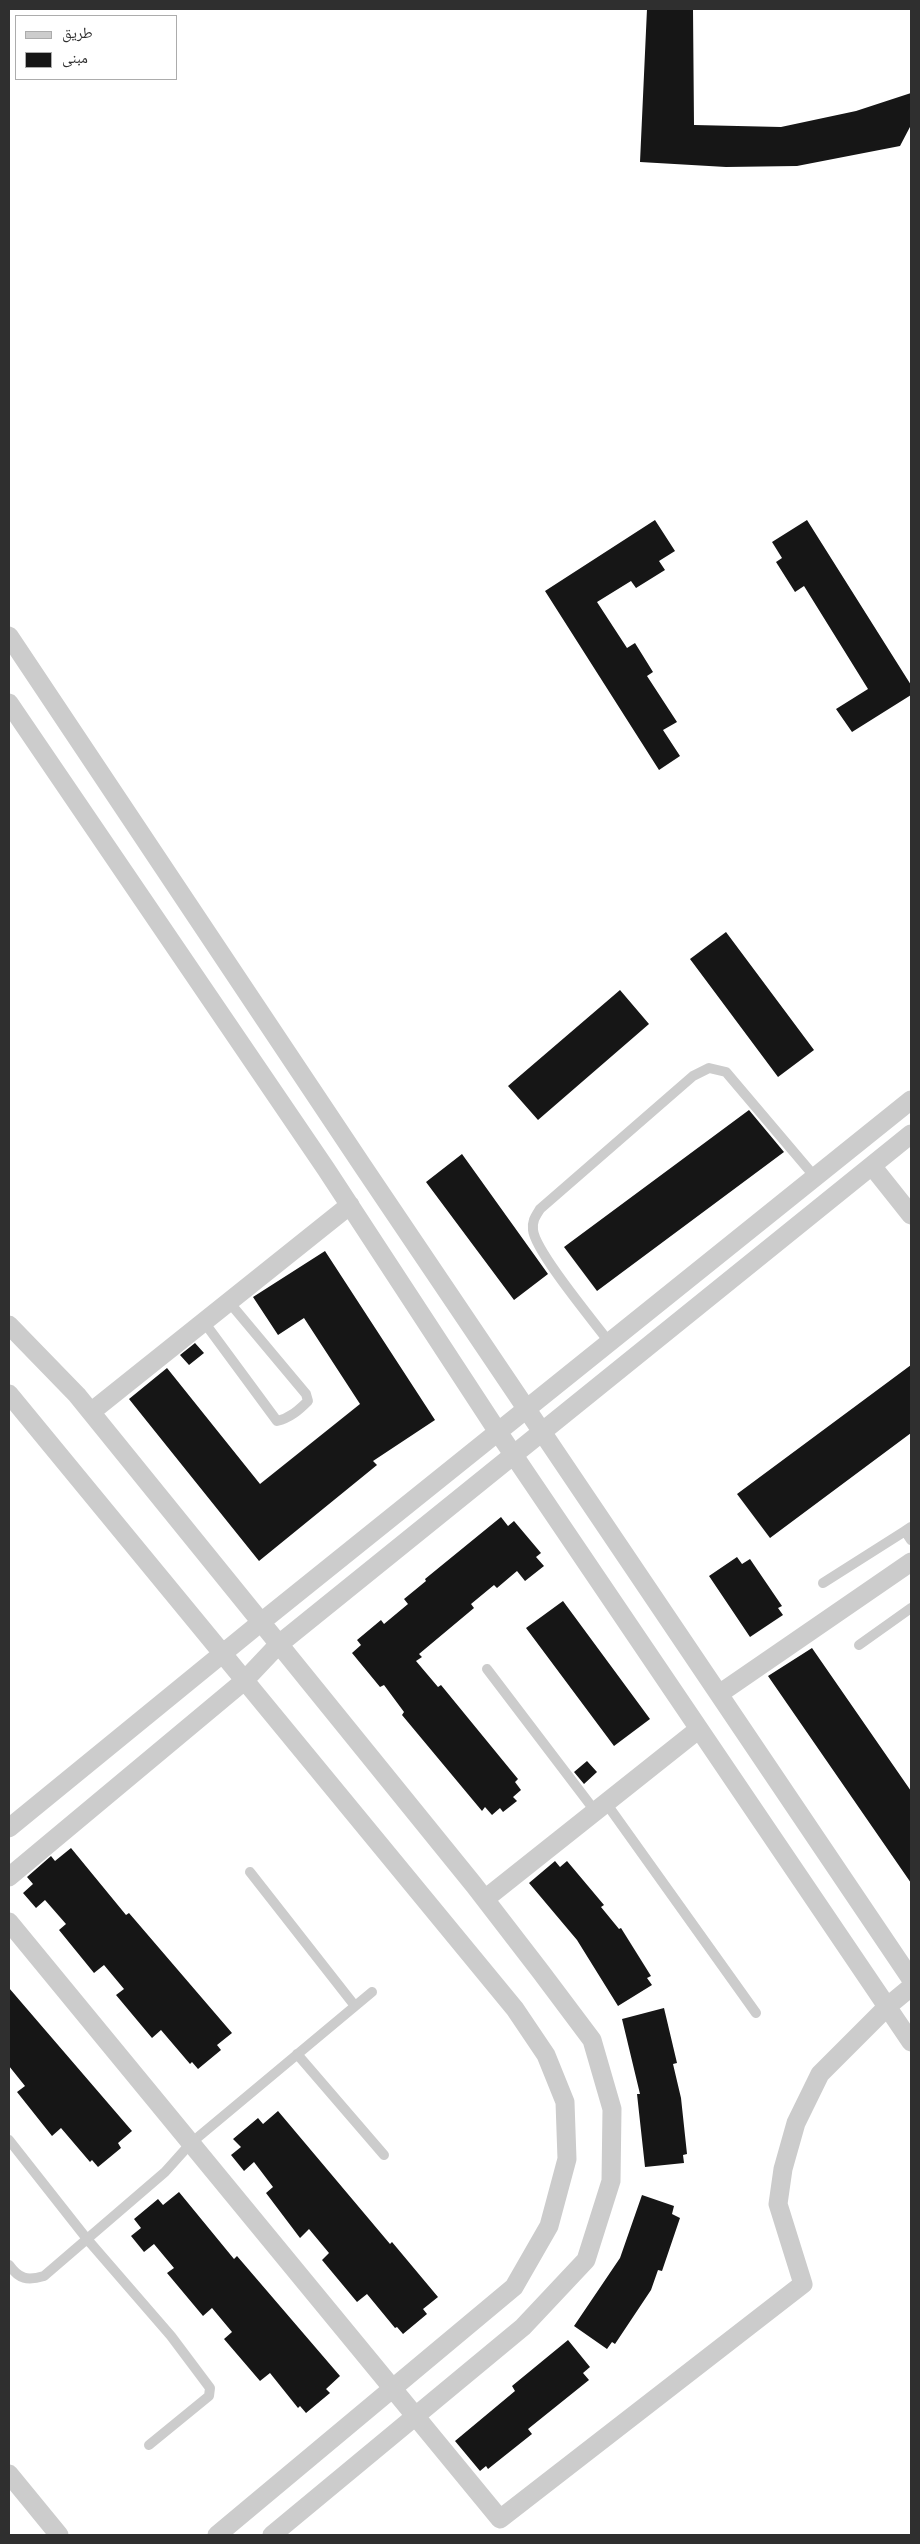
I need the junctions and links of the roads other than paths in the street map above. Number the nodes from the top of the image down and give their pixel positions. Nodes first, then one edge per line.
1 (9, 636) edge
2 (9, 703) edge
3 (911, 1100) edge
4 (911, 1134) edge
5 (872, 1166) junction
6 (815, 1177) junction
7 (350, 1205) junction
8 (911, 1215) edge
9 (229, 1302) junction
10 (204, 1322) junction
11 (9, 1325) edge
12 (610, 1342) junction
13 (9, 1394) edge
14 (527, 1409) junction
15 (91, 1412) junction
16 (498, 1432) junction
17 (542, 1432) junction
18 (513, 1454) junction
19 (908, 1529) edge
20 (911, 1540) edge
21 (911, 1562) edge
22 (823, 1583) dead end
23 (911, 1608) edge
24 (260, 1623) junction
25 (278, 1645) junction
26 (859, 1645) dead end
27 (222, 1655) junction
28 (487, 1669) dead end
29 (244, 1681) junction
30 (719, 1694) junction
31 (699, 1728) junction
32 (600, 1807) junction
33 (9, 1828) edge
34 (250, 1872) dead end
35 (9, 1877) edge
36 (485, 1899) junction
37 (9, 1922) edge
38 (911, 1979) edge
39 (911, 1987) edge
40 (372, 1992) dead end
41 (355, 2006) junction
42 (888, 2006) junction
43 (756, 2013) dead end
44 (911, 2042) edge
45 (297, 2054) junction
46 (9, 2140) edge
47 (191, 2143) junction
48 (384, 2155) dead end
49 (86, 2239) junction
50 (9, 2265) edge
51 (393, 2389) junction
52 (415, 2416) junction
53 (148, 2445) dead end
54 (9, 2474) edge
55 (59, 2535) edge
56 (217, 2535) edge
57 (272, 2535) edge

1 - 14 street
2 - 7 street
3 - 6 street
4 - 5 street
5 - 8 street
5 - 17 street
6 - 12 street
6 - 12 lane
7 - 9 street
7 - 16 street
9 - 10 street
9 - 10 lane
10 - 15 street
11 - 15 street
12 - 14 street
13 - 27 street
14 - 16 street
14 - 17 street
15 - 24 street
16 - 18 street
16 - 24 street
17 - 18 street
17 - 30 street
18 - 25 street
18 - 31 street
19 - 20 lane
19 - 22 lane
21 - 30 street
23 - 26 lane
24 - 25 street
24 - 27 street
25 - 29 street
25 - 36 street
27 - 29 street
27 - 33 street
28 - 32 lane
29 - 35 street
29 - 51 street
30 - 38 street
31 - 32 street
31 - 42 street
32 - 36 street
32 - 43 lane
34 - 41 lane
36 - 52 street
37 - 47 street
39 - 42 street
40 - 41 lane
41 - 45 lane
42 - 44 street
42 - 52 street
45 - 47 lane
45 - 48 lane
46 - 49 lane
47 - 49 lane
47 - 51 street
49 - 50 lane
49 - 53 lane
51 - 52 street
51 - 56 street
52 - 57 street
54 - 55 street

